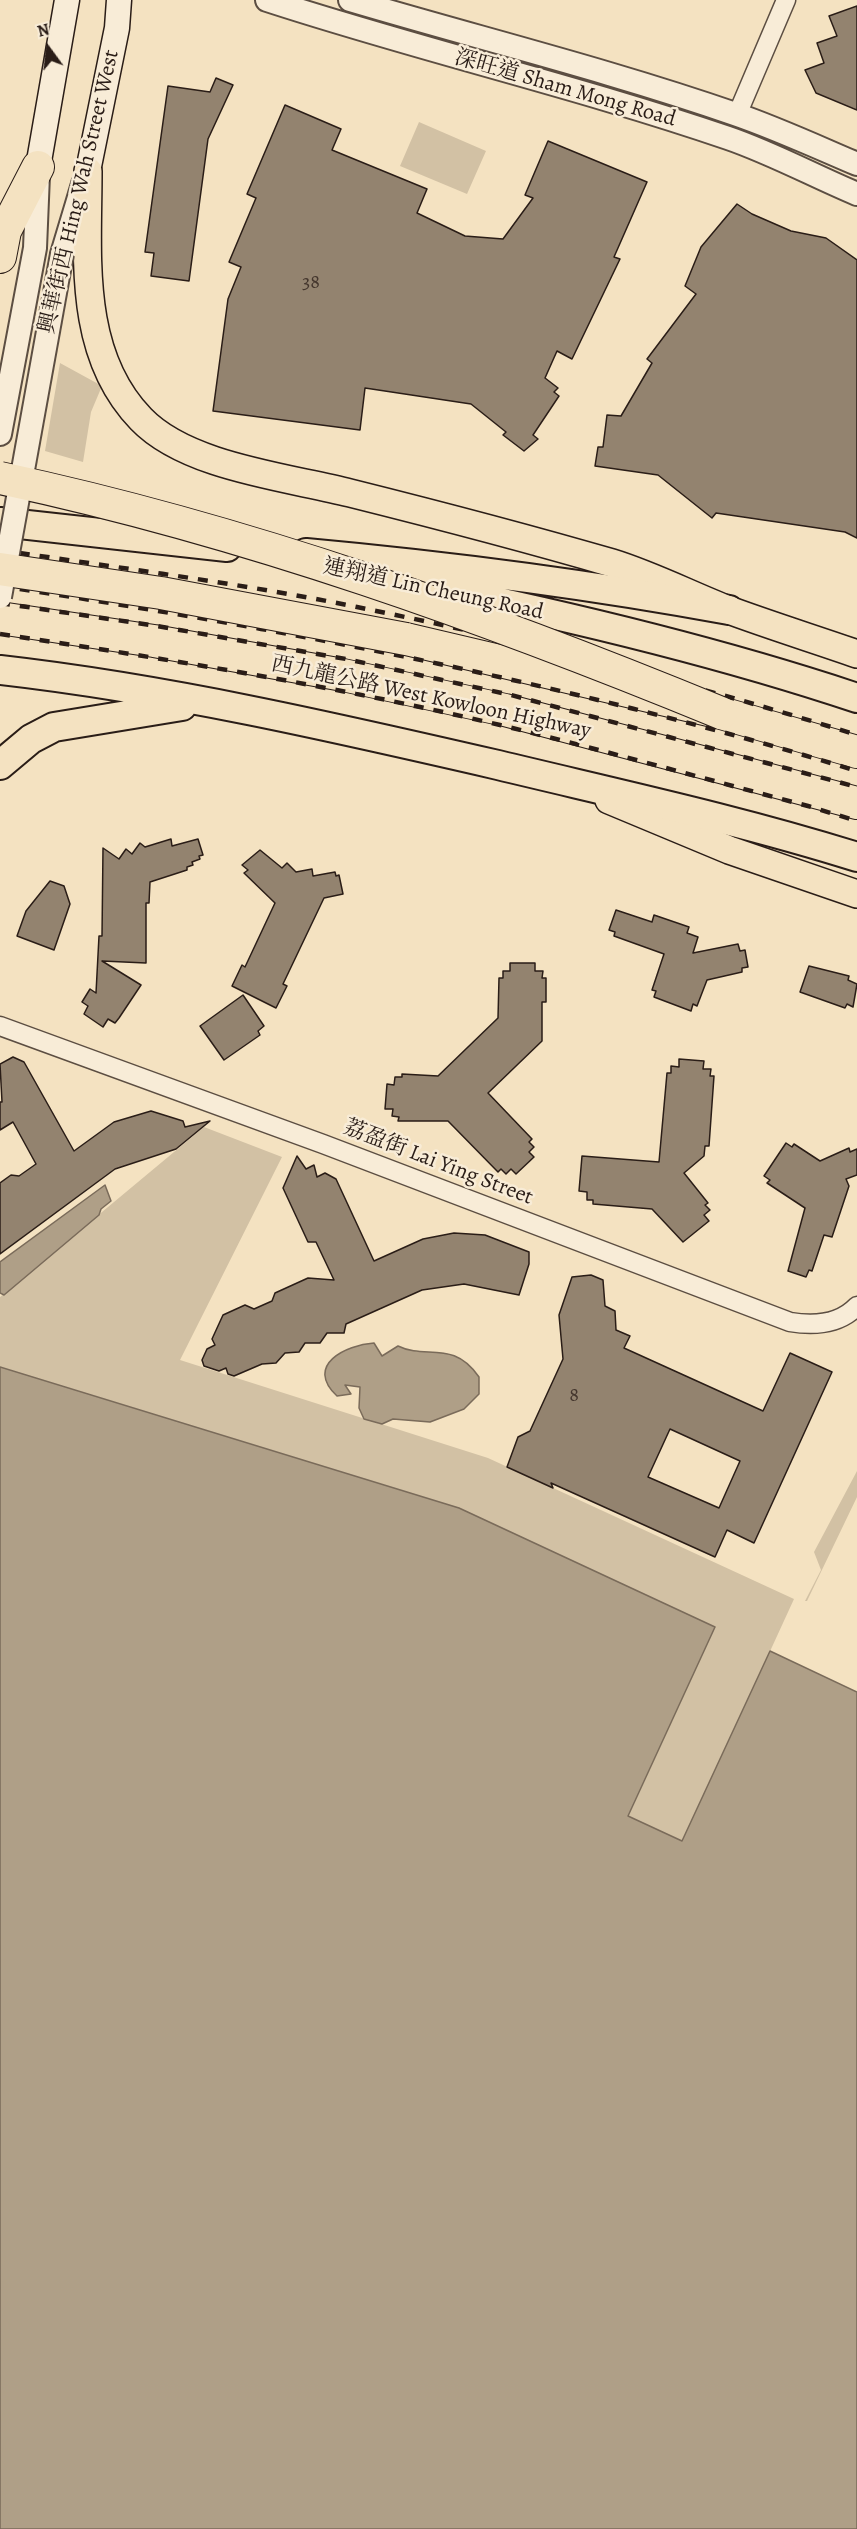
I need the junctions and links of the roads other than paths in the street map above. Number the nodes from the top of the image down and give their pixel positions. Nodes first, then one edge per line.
1 (67, 0) edge
2 (119, 0) edge
3 (267, 0) edge
4 (350, 0) edge
5 (786, 0) edge
6 (736, 115) junction
7 (857, 164) edge
8 (38, 167) junction
9 (88, 171) junction
10 (857, 194) edge
11 (0, 257) edge
12 (0, 434) edge
13 (0, 478) edge
14 (0, 522) edge
15 (206, 543) junction
16 (0, 569) edge
17 (0, 597) edge
18 (729, 610) junction
19 (0, 618) edge
20 (857, 654) edge
21 (0, 670) edge
22 (857, 698) edge
23 (202, 703) junction
24 (722, 713) junction
25 (857, 752) edge
26 (0, 765) edge
27 (562, 780) junction
28 (857, 803) edge
29 (857, 857) edge
30 (857, 894) edge
31 (0, 1026) edge
32 (857, 1306) edge

1 - 8 main road, 興華街西 Hing Wah Street West
2 - 9 main road, 興華街西 Hing Wah Street West
3 - 10 street, 深旺道 Sham Mong Road
4 - 6 street, 深旺道 Sham Mong Road
5 - 6 street
6 - 7 street, 深旺道 Sham Mong Road
8 - 11 highway
8 - 12 street, 興華街西 Hing Wah Street West
9 - 17 street, 興華街西 Hing Wah Street West, bridge
9 - 18 main road
13 - 24 highway, bridge
14 - 15 highway, 連翔道 Lin Cheung Road
15 - 18 highway
15 - 22 highway, 連翔道 Lin Cheung Road
16 - 24 highway, bridge
18 - 20 main road
19 - 28 highway, 西九龍公路 West Kowloon Highway
21 - 23 highway
23 - 26 highway
23 - 27 highway
24 - 25 highway
27 - 29 highway
27 - 30 main road
31 - 32 street, 荔盈街 Lai Ying Street

